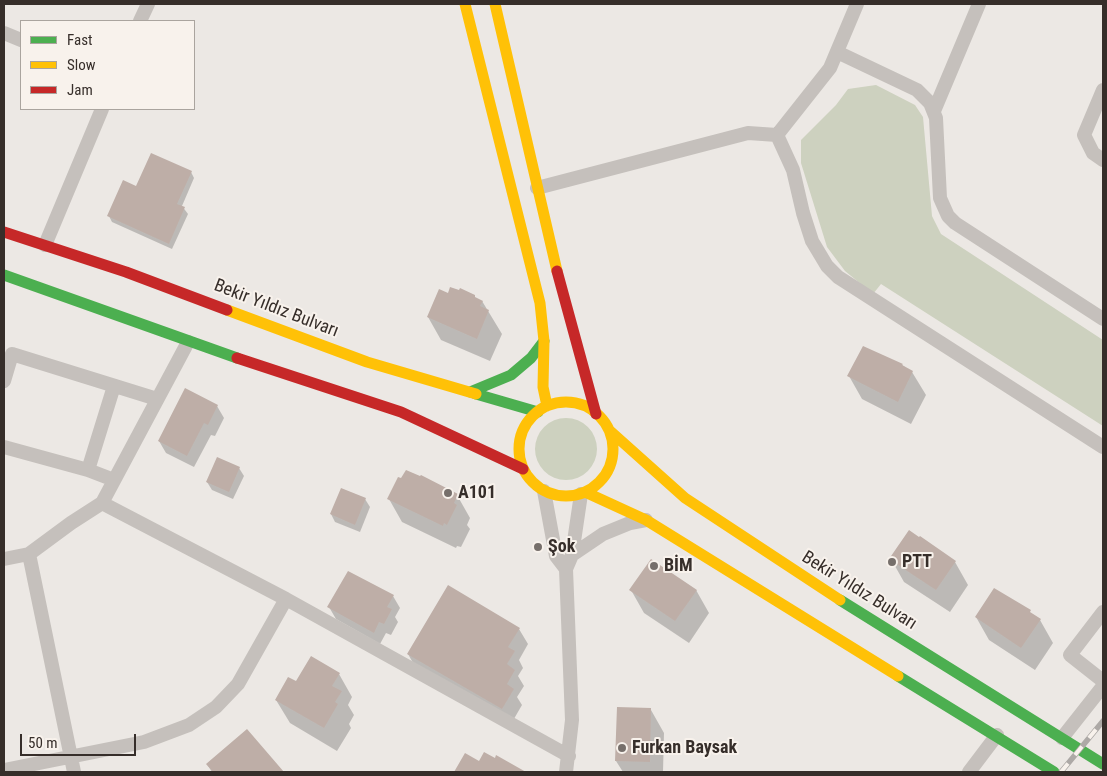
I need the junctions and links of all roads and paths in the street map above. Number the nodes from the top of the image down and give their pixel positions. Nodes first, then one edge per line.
1 (148, 4) edge
2 (465, 4) edge
3 (495, 4) edge
4 (857, 4) edge
5 (979, 4) edge
6 (140, 20) edge
7 (4, 32) edge
8 (20, 40) edge
9 (837, 52) junction
10 (1103, 90) edge
11 (102, 110) edge
12 (934, 111) junction
13 (777, 134) junction
14 (1103, 160) edge
15 (537, 188) junction
16 (4, 232) edge
17 (45, 245) junction
18 (4, 275) edge
19 (1103, 319) edge
20 (544, 341) junction
21 (188, 342) junction
22 (4, 381) edge
23 (114, 386) junction
24 (470, 392) junction
25 (158, 399) junction
26 (542, 409) junction
27 (596, 414) junction
28 (609, 430) junction
29 (4, 447) edge
30 (1103, 447) edge
31 (523, 469) junction
32 (88, 470) junction
33 (114, 480) junction
34 (544, 491) junction
35 (583, 493) junction
36 (102, 503) junction
37 (646, 520) junction
38 (29, 554) junction
39 (572, 555) junction
40 (4, 559) edge
41 (566, 569) junction
42 (286, 600) junction
43 (1103, 612) edge
44 (1103, 681) edge
45 (1103, 686) edge
46 (997, 735) junction
47 (1062, 738) junction
48 (569, 756) junction
49 (71, 757) junction
50 (1103, 764) edge
51 (4, 770) edge
52 (74, 772) edge
53 (567, 772) edge
54 (969, 772) edge
55 (1054, 772) edge

1 - 6 street
2 - 20 main road
3 - 15 main road
4 - 9 street
5 - 12 street
7 - 8 street
9 - 12 street
9 - 13 street
10 - 14 street
11 - 17 street
12 - 19 street
13 - 15 street
13 - 30 street
15 - 27 main road
16 - 17 main road, Bekir Yıldız Bulvarı
17 - 24 main road, Bekir Yıldız Bulvarı
18 - 21 main road
20 - 24 main road
20 - 26 main road
21 - 25 street
21 - 31 main road
22 - 23 street
23 - 25 street
23 - 32 street
24 - 26 main road, Bekir Yıldız Bulvarı
25 - 33 street
26 - 27 main road
26 - 31 main road
27 - 28 main road
28 - 35 main road
28 - 47 main road, Bekir Yıldız Bulvarı
29 - 32 street
31 - 34 main road
32 - 33 street
33 - 36 street
34 - 35 main road
34 - 41 street
35 - 37 main road
35 - 39 street
36 - 38 street
36 - 42 street
37 - 39 street
37 - 46 main road
38 - 40 street
38 - 49 street
39 - 41 street
41 - 48 street
42 - 48 street
42 - 49 street
43 - 44 street
45 - 47 street
46 - 54 street
46 - 55 main road
47 - 50 main road, Bekir Yıldız Bulvarı
48 - 53 street
49 - 51 street
49 - 52 street

